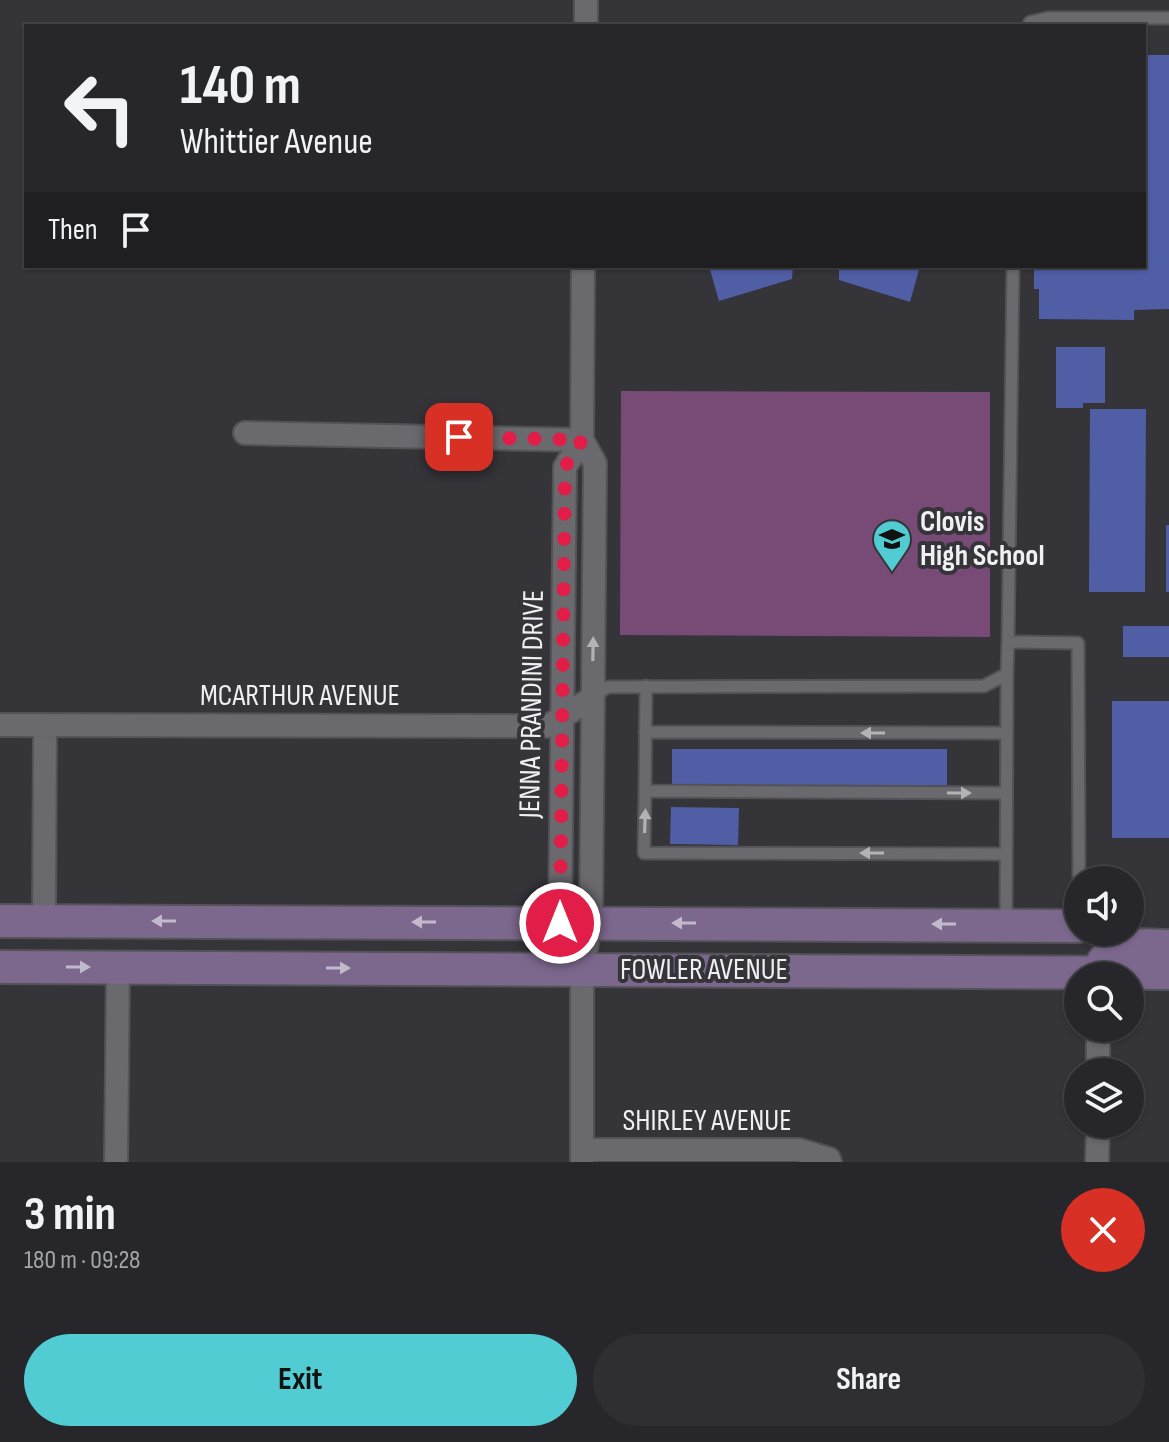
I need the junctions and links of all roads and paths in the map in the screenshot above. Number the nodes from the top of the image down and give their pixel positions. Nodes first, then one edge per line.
1 (586, 0) edge
2 (1169, 18) edge
3 (586, 24) edge
4 (1029, 24) edge
5 (583, 268) edge
6 (1013, 268) edge
7 (245, 433) dead end
8 (582, 440) junction
9 (1008, 642) junction
10 (1007, 674) junction
11 (646, 686) junction
12 (592, 698) junction
13 (561, 719) junction
14 (0, 725) edge
15 (45, 726) junction
16 (645, 732) junction
17 (1007, 733) junction
18 (645, 791) junction
19 (1006, 793) junction
20 (1006, 854) junction
21 (1079, 866) edge
22 (0, 921) edge
23 (44, 921) junction
24 (576, 923) junction
25 (1006, 925) junction
26 (1144, 926) edge
27 (1169, 926) edge
28 (1064, 927) edge
29 (1064, 944) edge
30 (1169, 946) edge
31 (1102, 962) edge
32 (0, 967) edge
33 (118, 967) junction
34 (582, 970) junction
35 (629, 970) junction
36 (1144, 973) edge
37 (1169, 973) edge
38 (1064, 974) edge
39 (1098, 1138) edge
40 (582, 1156) edge
41 (830, 1160) edge
42 (116, 1162) edge
43 (1097, 1162) edge

1 - 3 street
2 - 4 lane
5 - 8 street, JENNA PRANDINI DRIVE
6 - 9 lane
7 - 8 street
12 -> 8 street, JENNA PRANDINI DRIVE
8 - 13 street, JENNA PRANDINI DRIVE
9 - 10 lane
9 - 21 lane
10 - 11 lane
10 - 17 lane
11 - 12 lane
11 - 16 lane
12 - 13 street, MCARTHUR AVENUE
12 - 24 street, JENNA PRANDINI DRIVE
13 - 15 street, MCARTHUR AVENUE
13 - 24 street, JENNA PRANDINI DRIVE
14 - 15 street, MCARTHUR AVENUE
15 - 23 street
17 -> 16 lane
16 - 18 lane
17 - 19 lane
18 -> 19 lane
20 -> 18 lane
19 - 20 lane
20 - 25 lane
22 - 23 main road, FOWLER AVENUE
24 -> 23 main road, FOWLER AVENUE
25 -> 24 main road, FOWLER AVENUE
24 - 34 street
25 - 28 main road, FOWLER AVENUE
26 - 27 main road
29 - 35 main road
30 - 31 main road
32 -> 33 main road, FOWLER AVENUE
33 -> 34 main road, FOWLER AVENUE
33 - 42 street
34 - 35 main road, FOWLER AVENUE
34 - 40 street
35 - 38 main road, FOWLER AVENUE
36 - 37 main road, FOWLER AVENUE
39 - 43 street
40 - 41 street, SHIRLEY AVENUE

